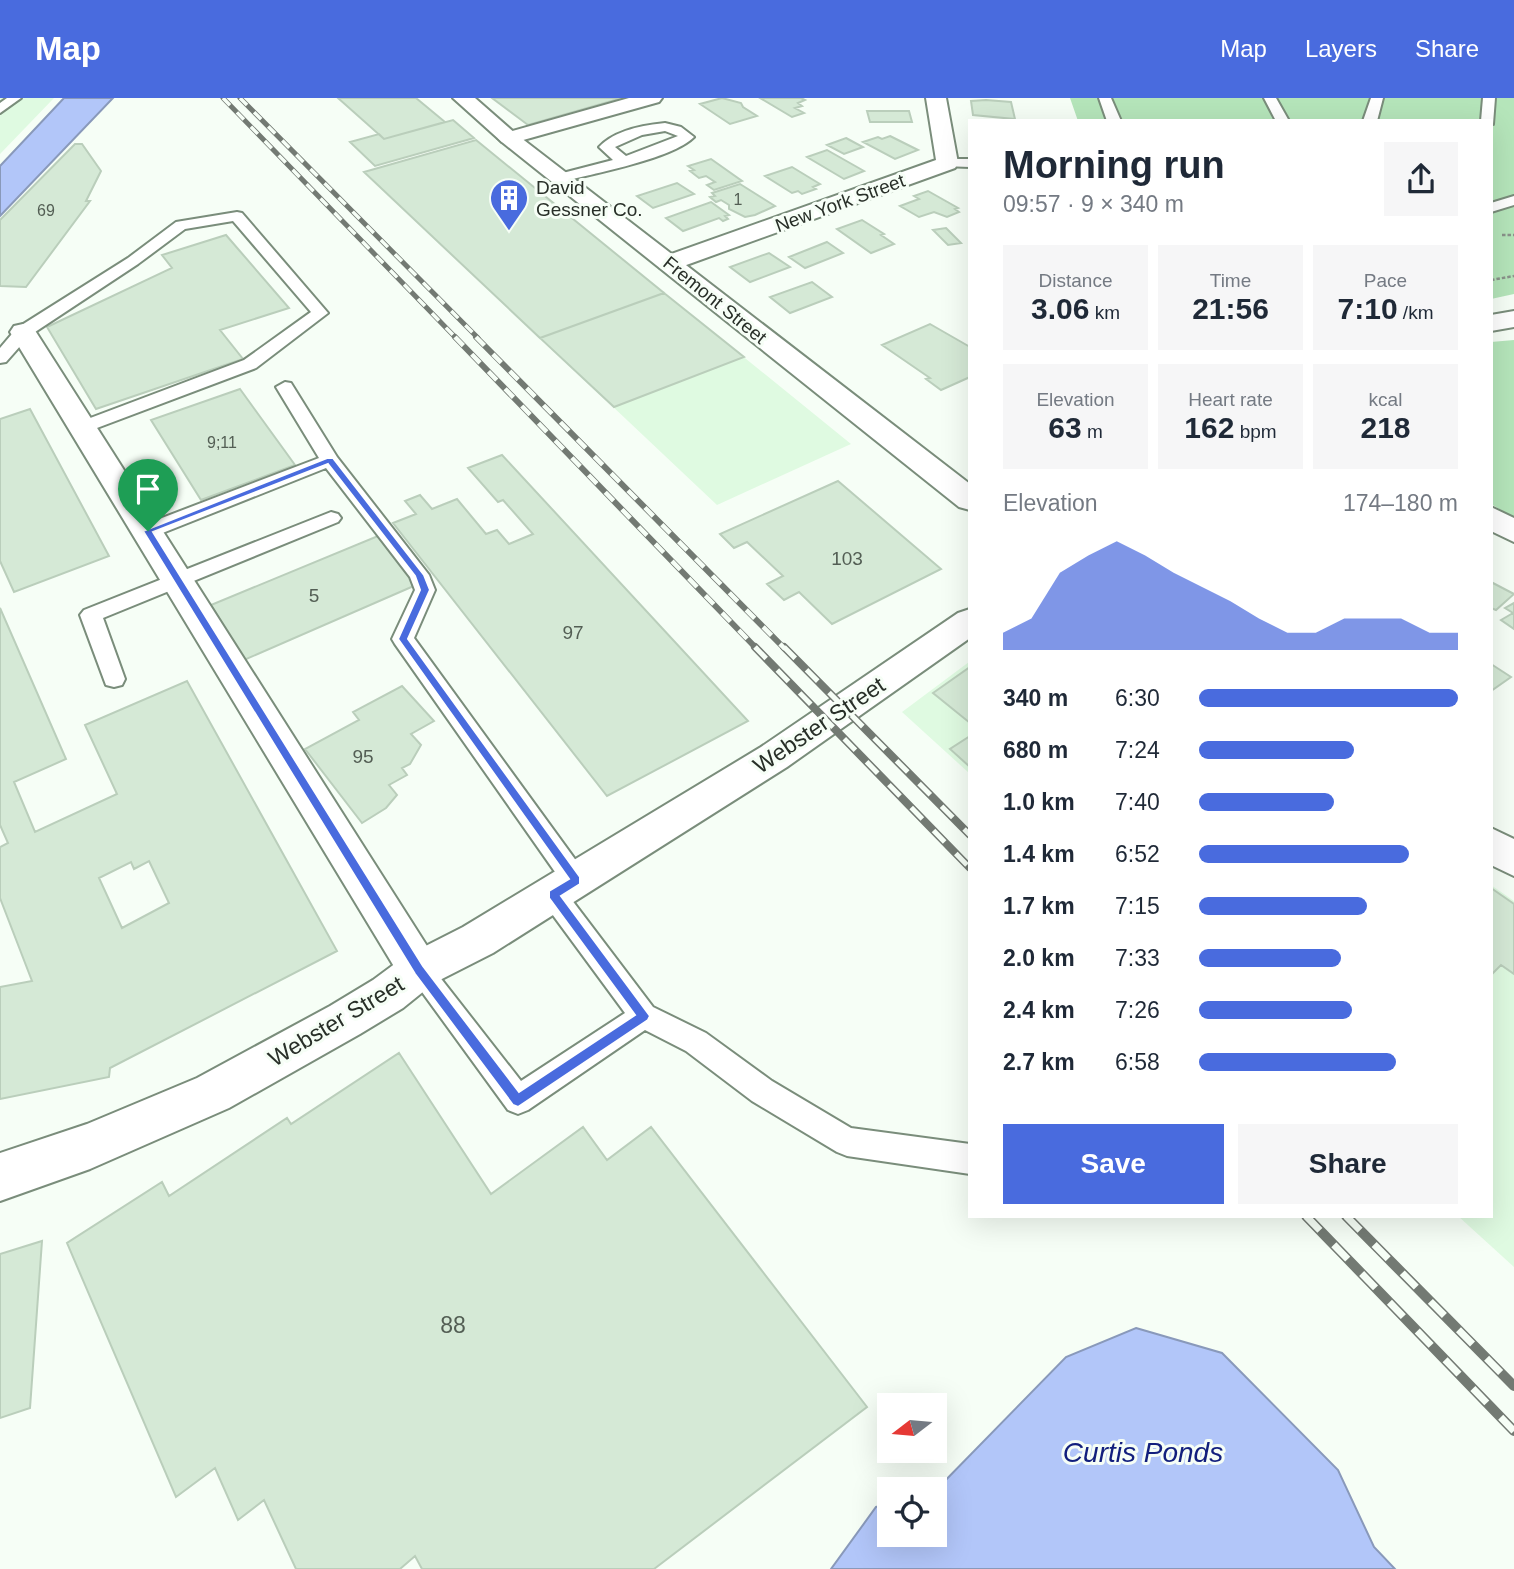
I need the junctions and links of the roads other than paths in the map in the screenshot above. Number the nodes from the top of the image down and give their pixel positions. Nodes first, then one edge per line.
1 (15, 98) edge
2 (463, 98) edge
3 (652, 98) edge
4 (936, 98) edge
5 (1105, 98) edge
6 (1270, 98) edge
7 (1377, 98) edge
8 (1489, 98) edge
9 (0, 109) edge
10 (1113, 119) edge
11 (1282, 119) edge
12 (1371, 119) edge
13 (1488, 119) edge
14 (509, 138) junction
15 (622, 160) junction
16 (958, 163) edge
17 (560, 178) junction
18 (1514, 200) edge
19 (1493, 207) edge
20 (669, 263) junction
21 (1514, 319) edge
22 (1493, 323) edge
23 (23, 332) junction
24 (0, 358) edge
25 (285, 387) dead end
26 (83, 427) junction
27 (330, 460) junction
28 (968, 498) edge
29 (331, 518) dead end
30 (1493, 518) edge
31 (148, 531) junction
32 (1514, 532) edge
33 (178, 580) junction
34 (968, 622) edge
35 (114, 679) dead end
36 (1493, 845) edge
37 (1514, 860) edge
38 (565, 888) junction
39 (419, 970) junction
40 (643, 1016) junction
41 (968, 1159) edge
42 (0, 1177) edge

1 - 9 lane
2 - 14 street, Fremont Street
3 - 14 street
4 - 16 street, New York Street
5 - 10 lane
6 - 11 lane
7 - 12 lane
8 - 13 lane
14 - 17 street, Fremont Street
15 - 15 lane
15 - 17 lane
16 - 20 street, New York Street
17 - 20 street, Fremont Street
18 - 19 lane
20 - 28 street, Fremont Street
21 - 22 street
23 - 24 lane
23 - 26 street
23 - 26 lane
25 - 27 lane
26 - 31 street
27 - 31 lane
27 - 38 lane
29 - 33 lane
30 - 32 street
31 - 33 street
33 - 35 lane
33 - 39 street
34 - 38 street, Webster Street
36 - 37 street
38 - 39 street, Webster Street
38 - 40 lane
39 - 40 lane
39 - 42 street, Webster Street
40 - 41 lane

